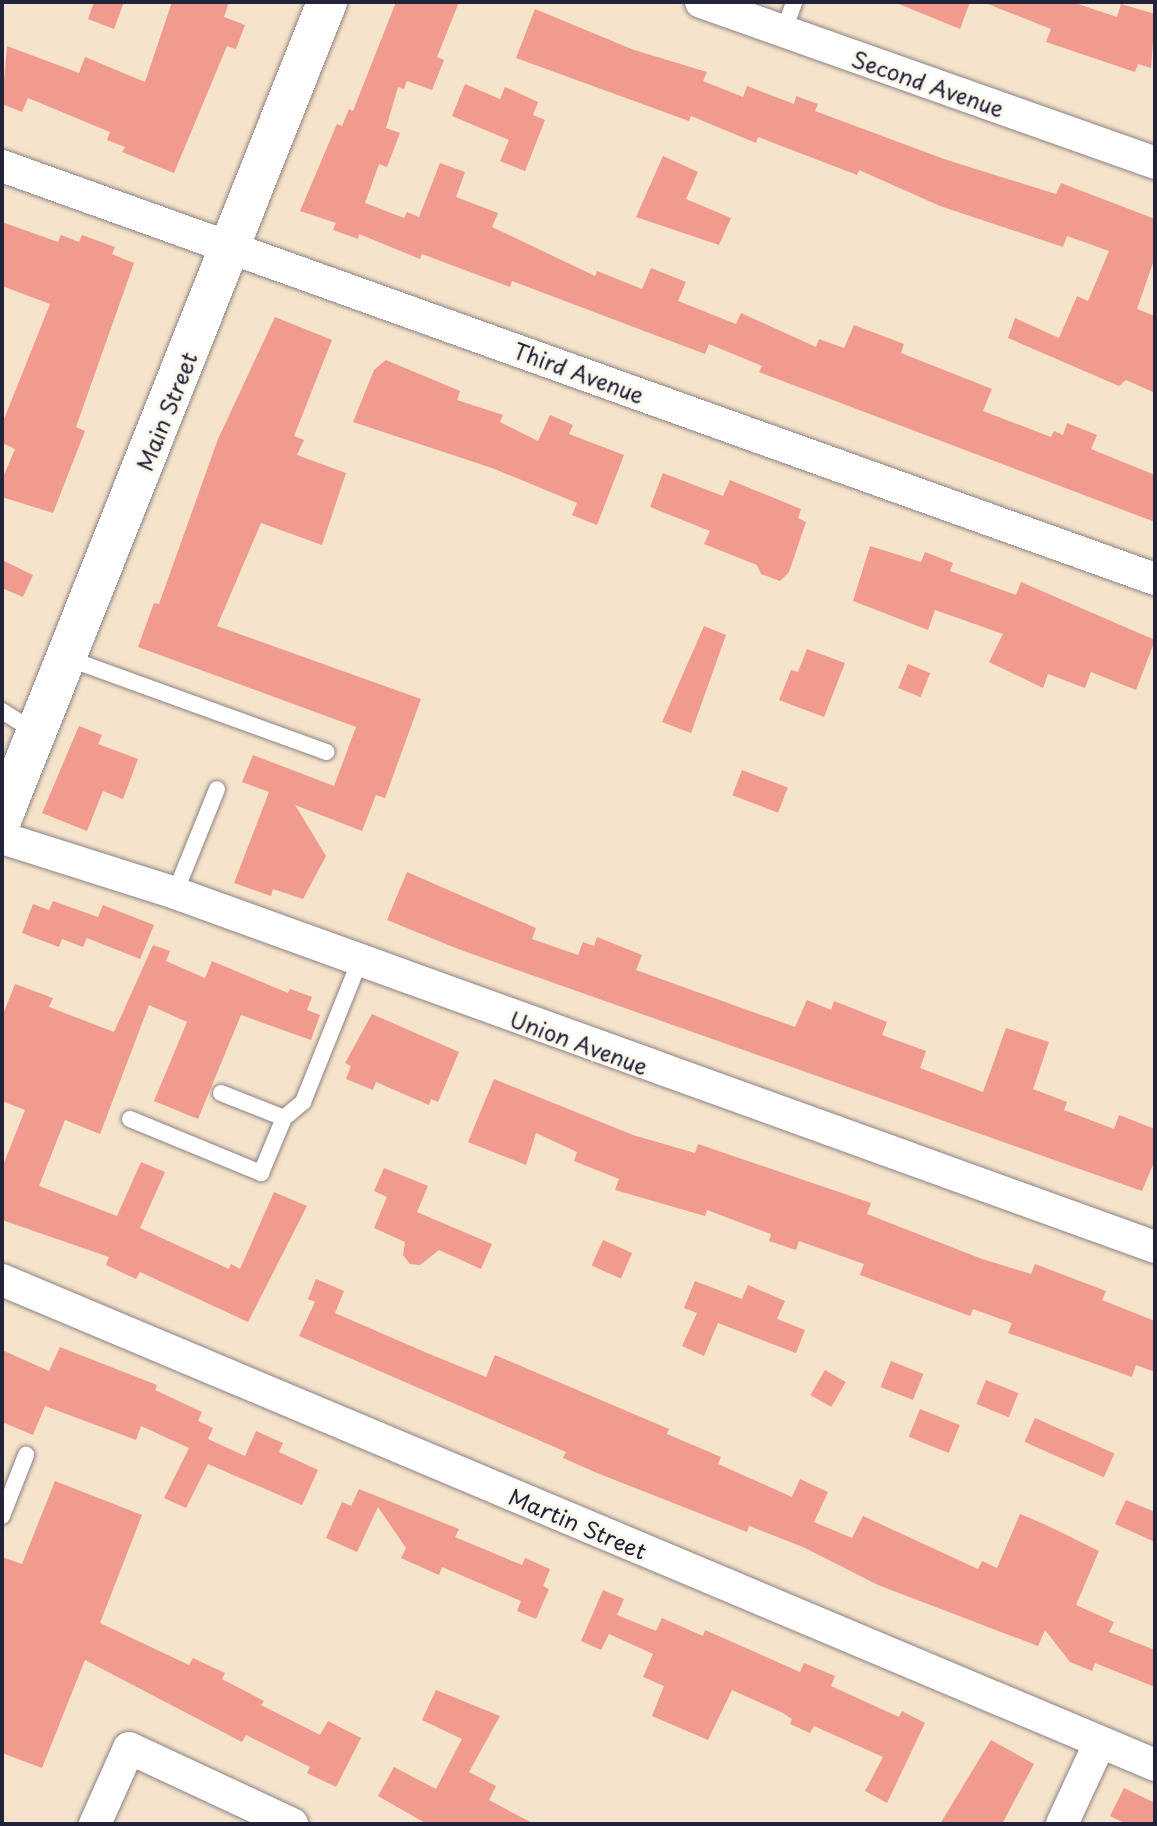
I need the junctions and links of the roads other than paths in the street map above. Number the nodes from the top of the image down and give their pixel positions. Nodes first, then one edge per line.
1 (327, 2) edge
2 (701, 2) edge
3 (794, 2) edge
4 (783, 33) junction
5 (1155, 163) edge
6 (2, 166) edge
7 (230, 246) junction
8 (1155, 579) edge
9 (67, 658) junction
10 (2, 711) edge
11 (37, 732) junction
12 (327, 752) dead end
13 (217, 789) dead end
14 (2, 818) edge
15 (2, 838) edge
16 (175, 893) junction
17 (359, 963) junction
18 (221, 1093) dead end
19 (284, 1118) junction
20 (130, 1119) dead end
21 (1155, 1247) edge
22 (2, 1280) edge
23 (26, 1455) dead end
24 (2, 1516) edge
25 (1100, 1742) junction
26 (1155, 1765) edge
27 (95, 1824) edge
28 (292, 1824) edge
29 (1062, 1824) edge

1 - 7 street, Main Street
2 - 4 street, Second Avenue
3 - 4 lane
4 - 5 street, Second Avenue
6 - 7 street, Third Avenue
7 - 8 street, Third Avenue
7 - 9 street, Main Street
9 - 11 street, Main Street
9 - 12 lane
10 - 11 lane
11 - 14 street, Main Street
13 - 16 lane
15 - 16 street, Union Avenue
16 - 17 street, Union Avenue
17 - 19 lane
17 - 21 street, Union Avenue
18 - 19 lane
19 - 20 lane
22 - 25 street, Martin Street
23 - 24 lane
25 - 26 street, Martin Street
25 - 29 street
27 - 28 street

